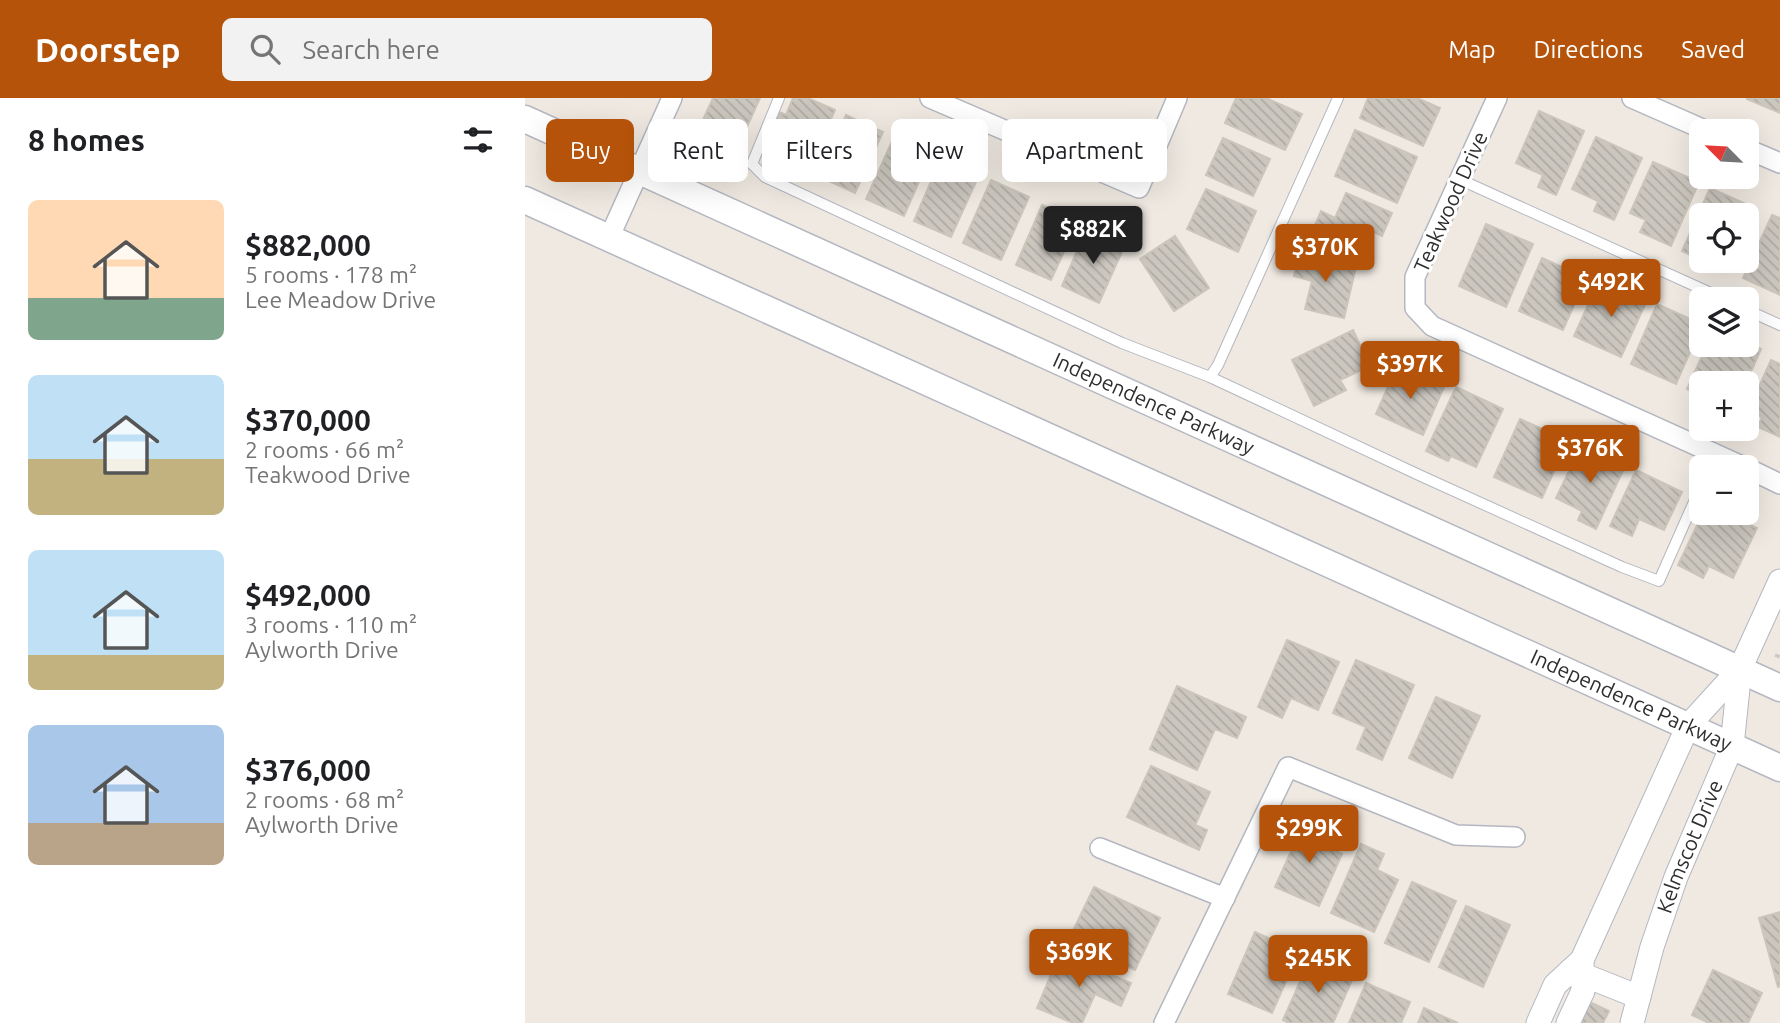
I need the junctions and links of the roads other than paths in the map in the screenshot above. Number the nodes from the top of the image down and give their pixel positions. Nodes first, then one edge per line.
1 (672, 98) edge
2 (779, 98) edge
3 (930, 98) edge
4 (1177, 98) edge
5 (1338, 98) edge
6 (1497, 98) edge
7 (1632, 98) edge
8 (525, 119) edge
9 (1689, 123) edge
10 (1759, 154) edge
11 (1780, 163) edge
12 (639, 171) junction
13 (1461, 180) junction
14 (525, 200) edge
15 (609, 238) junction
16 (1697, 287) edge
17 (1759, 315) edge
18 (1780, 325) edge
19 (1210, 377) junction
20 (1710, 455) edge
21 (1759, 474) edge
22 (1780, 484) edge
23 (1689, 513) edge
24 (1780, 581) edge
25 (1740, 670) junction
26 (1780, 688) edge
27 (1688, 726) junction
28 (1732, 746) junction
29 (1780, 768) edge
30 (1515, 837) dead end
31 (1100, 848) dead end
32 (1224, 898) junction
33 (1579, 969) junction
34 (1639, 997) junction
35 (1171, 1021) edge
36 (1538, 1023) edge
37 (1568, 1023) edge
38 (1632, 1023) edge

1 - 12 street
2 - 19 lane
3 - 4 street
5 - 19 lane
6 - 13 street, Teakwood Drive
7 - 9 street
8 - 12 main road, Independence Parkway
10 - 11 street
12 - 15 street
12 - 25 main road, Independence Parkway
13 - 16 lane
13 - 20 street, Teakwood Drive
14 - 15 main road, Independence Parkway
15 - 27 main road, Independence Parkway
17 - 18 lane
19 - 23 lane
21 - 22 street
24 - 25 street, Kelmscot Drive
25 - 26 main road, Independence Parkway
25 - 27 street, Kelmscot Drive
25 - 28 street, Kelmscot Drive
27 - 28 main road, Independence Parkway
27 - 33 street, Kelmscot Drive
28 - 29 main road, Independence Parkway
28 - 34 street, Kelmscot Drive
30 - 32 street
31 - 32 street
32 - 35 street
33 - 34 street
33 - 36 street, Kelmscot Drive
33 - 37 street, Kelmscot Drive
34 - 38 street, Kelmscot Drive

